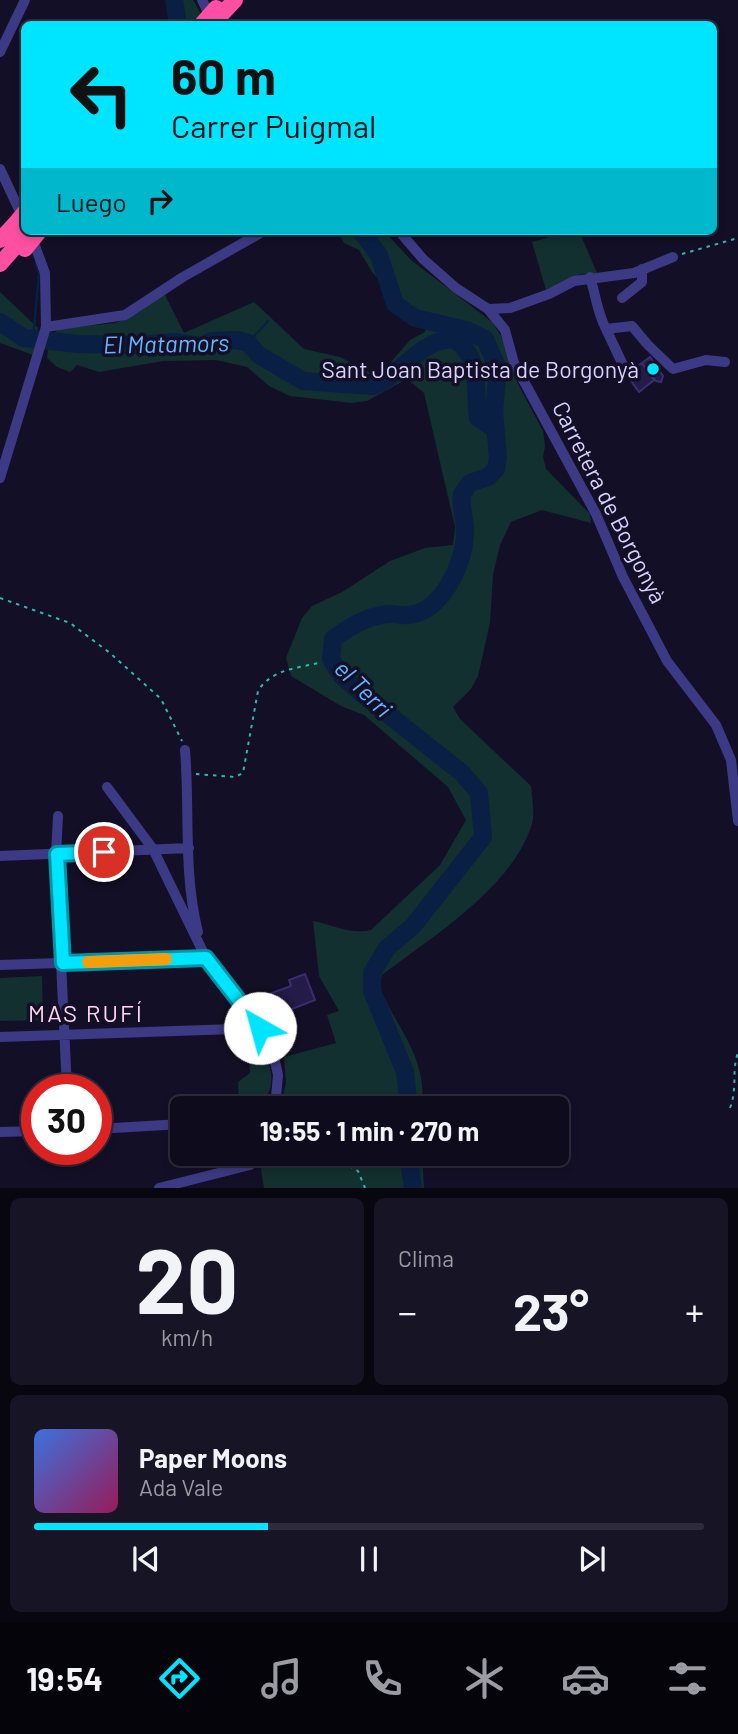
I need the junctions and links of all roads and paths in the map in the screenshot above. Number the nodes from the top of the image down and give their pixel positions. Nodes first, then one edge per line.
1 (25, 0) edge
2 (202, 0) edge
3 (234, 0) edge
4 (218, 15) edge
5 (0, 52) edge
6 (0, 169) edge
7 (21, 218) edge
8 (21, 232) edge
9 (21, 235) edge
10 (22, 235) edge
11 (23, 235) edge
12 (28, 235) edge
13 (257, 235) edge
14 (402, 235) edge
15 (738, 238) edge
16 (0, 240) edge
17 (0, 255) edge
18 (673, 257) joint
19 (0, 264) edge
20 (642, 269) junction
21 (0, 277) edge
22 (590, 277) junction
23 (622, 298) dead end
24 (488, 309) junction
25 (45, 329) junction
26 (606, 329) junction
27 (725, 362) dead end
28 (623, 365) dead end
29 (0, 478) edge
30 (0, 598) edge
31 (319, 663) dead end
32 (185, 750) joint
33 (186, 774) junction
34 (107, 787) dead end
35 (58, 816) dead end
36 (738, 821) edge
37 (189, 848) junction
38 (153, 849) junction
39 (57, 854) junction
40 (0, 856) edge
41 (206, 958) junction
42 (63, 963) junction
43 (0, 964) edge
44 (260, 1028) junction
45 (65, 1035) junction
46 (0, 1037) edge
47 (738, 1052) edge
48 (66, 1074) edge
49 (276, 1096) edge
50 (730, 1108) dead end
51 (170, 1125) edge
52 (112, 1128) edge
53 (21, 1131) edge
54 (0, 1132) edge
55 (246, 1166) edge
56 (347, 1166) edge
57 (159, 1188) edge
58 (365, 1188) edge

1 - 5 street
2 - 4 street
3 - 4 highway
6 - 7 street
8 - 16 highway
9 - 17 highway
10 - 19 highway
11 - 21 highway
12 - 25 street
13 - 25 street
14 - 24 street, Carretera de Borgonyà
15 - 18 path
18 - 20 street
20 - 22 street
20 - 23 street
22 - 24 street
22 - 26 street
24 - 36 street, Carretera de Borgonyà
25 - 29 street
26 - 27 street
26 - 28 street
30 - 32 path
31 - 33 path
32 - 33 street
33 - 37 street
34 - 38 street
35 - 39 street
37 - 38 street
37 - 41 street
38 - 39 street
38 - 41 street
39 - 40 street
39 - 42 street
41 - 42 street
41 - 44 street
42 - 43 street
42 - 45 street
44 - 45 street
44 - 49 street
45 - 46 street
45 - 48 street
47 - 50 path
51 - 52 street
53 - 54 street
55 - 57 street
56 - 58 path

